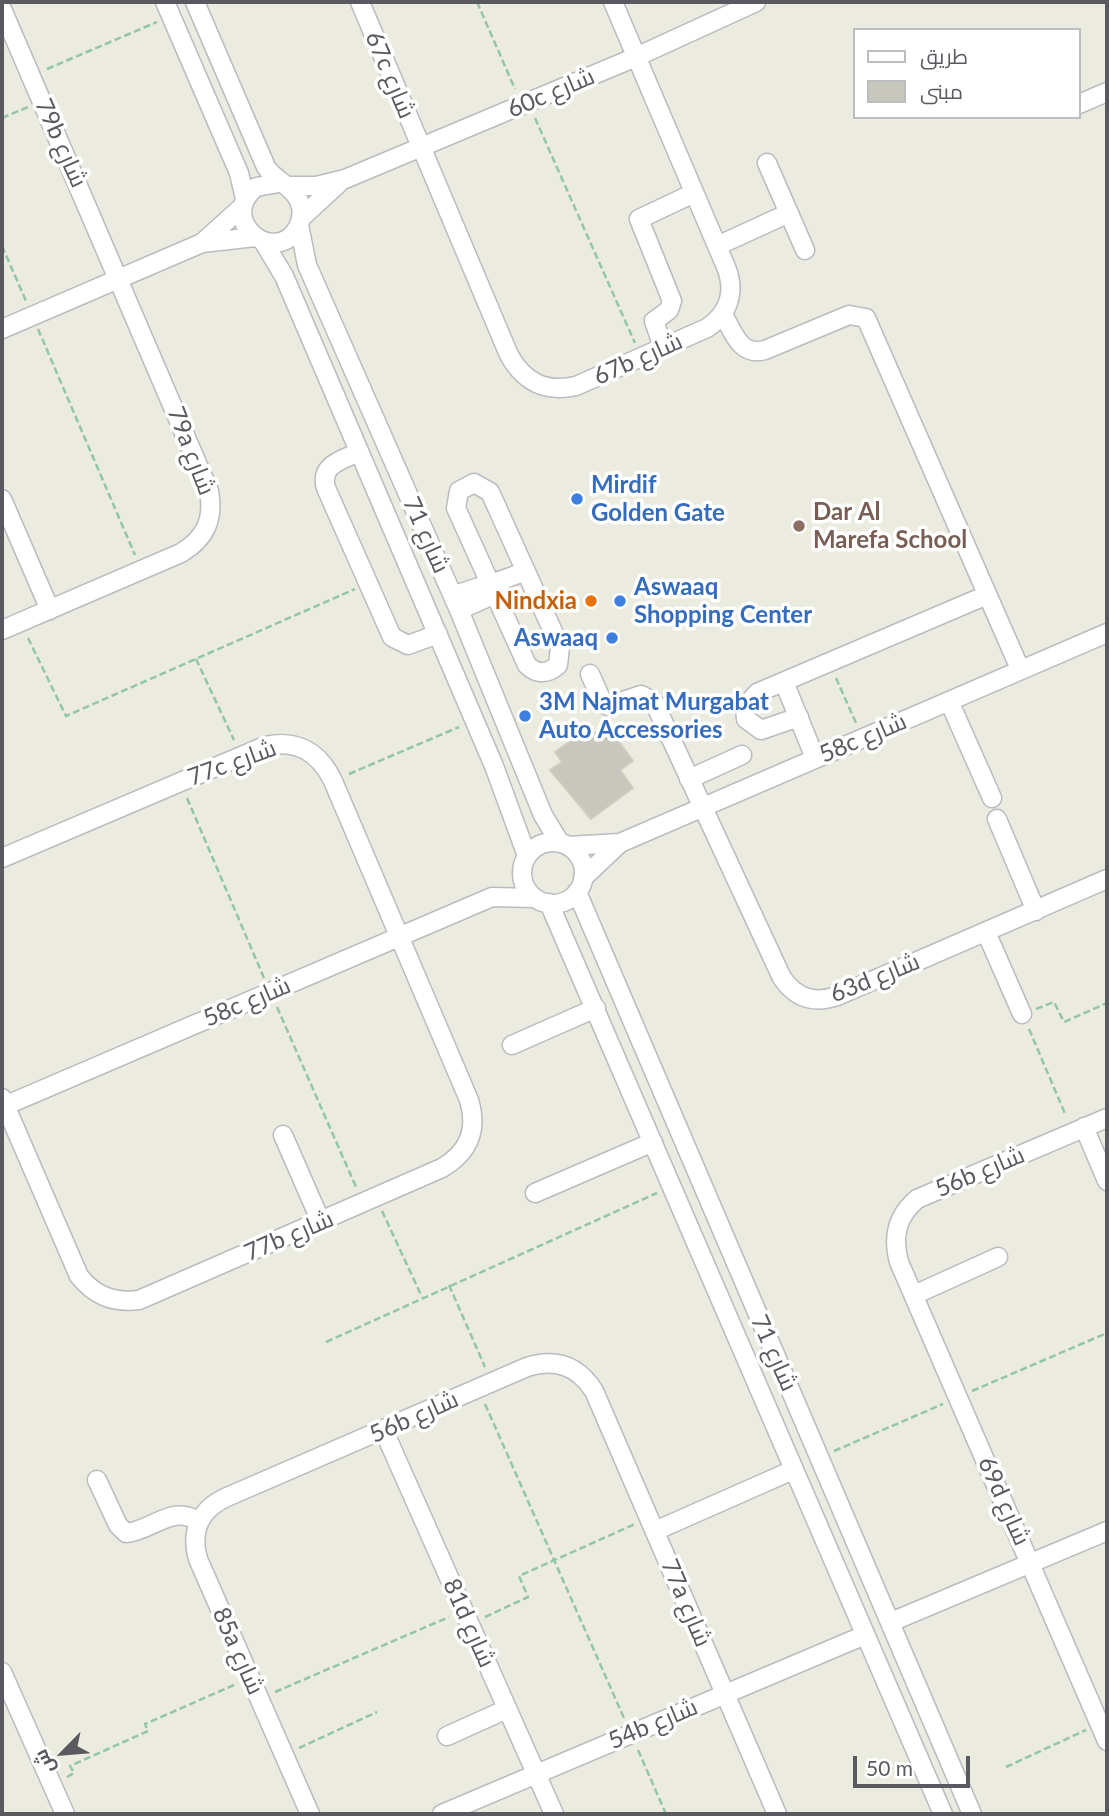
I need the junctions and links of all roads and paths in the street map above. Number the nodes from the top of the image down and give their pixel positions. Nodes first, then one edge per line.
1 (195, 2) edge
2 (360, 2) edge
3 (477, 2) edge
4 (613, 2) edge
5 (756, 2) edge
6 (2, 9) edge
7 (168, 9) edge
8 (636, 57) junction
9 (31, 76) junction
10 (1107, 92) edge
11 (42, 101) junction
12 (1081, 103) edge
13 (525, 104) junction
14 (2, 118) edge
15 (421, 148) junction
16 (767, 163) dead end
17 (345, 179) junction
18 (283, 185) junction
19 (695, 193) junction
20 (244, 203) junction
21 (789, 213) junction
22 (300, 221) junction
23 (259, 239) junction
24 (202, 243) junction
25 (2, 246) edge
26 (717, 246) junction
27 (805, 250) dead end
28 (120, 277) junction
29 (723, 314) junction
30 (32, 315) junction
31 (2, 329) edge
32 (663, 347) junction
33 (641, 357) junction
34 (359, 452) junction
35 (2, 499) edge
36 (141, 570) junction
37 (525, 571) junction
38 (368, 584) junction
39 (495, 586) junction
40 (987, 595) junction
41 (456, 603) junction
42 (50, 610) junction
43 (20, 622) junction
44 (2, 630) edge
45 (1107, 633) edge
46 (438, 634) junction
47 (196, 659) junction
48 (819, 667) junction
49 (1020, 669) junction
50 (590, 674) dead end
51 (784, 682) junction
52 (949, 701) junction
53 (799, 717) junction
54 (475, 720) junction
55 (856, 741) junction
56 (742, 755) dead end
57 (242, 756) junction
58 (815, 758) junction
59 (690, 779) junction
60 (333, 781) junction
61 (992, 798) dead end
62 (703, 807) junction
63 (997, 819) dead end
64 (620, 843) junction
65 (564, 844) junction
66 (2, 858) edge
67 (525, 860) junction
68 (1107, 879) edge
69 (580, 885) junction
70 (492, 897) junction
71 (542, 900) junction
72 (1036, 911) junction
73 (986, 932) junction
74 (400, 937) junction
75 (1107, 1003) edge
76 (596, 1009) junction
77 (1022, 1013) junction
78 (512, 1045) dead end
79 (3, 1103) edge
80 (1107, 1118) edge
81 (1078, 1130) junction
82 (283, 1135) dead end
83 (653, 1142) junction
84 (1107, 1181) edge
85 (672, 1186) junction
86 (535, 1193) dead end
87 (377, 1198) junction
88 (321, 1222) junction
89 (998, 1257) dead end
90 (899, 1262) joint
91 (449, 1285) junction
92 (914, 1295) junction
93 (422, 1297) junction
94 (326, 1342) dead end
95 (478, 1389) junction
96 (594, 1391) joint
97 (384, 1431) junction
98 (793, 1469) junction
99 (97, 1480) dead end
100 (199, 1522) junction
101 (652, 1524) junction
102 (1107, 1531) edge
103 (554, 1560) junction
104 (1031, 1564) junction
105 (466, 1617) junction
106 (891, 1622) junction
107 (865, 1634) junction
108 (2, 1672) edge
109 (250, 1678) junction
110 (725, 1694) junction
111 (259, 1699) junction
112 (507, 1709) junction
113 (377, 1712) dead end
114 (1100, 1724) junction
115 (630, 1734) junction
116 (447, 1736) dead end
117 (1107, 1741) edge
118 (284, 1755) junction
119 (1006, 1767) dead end
120 (536, 1774) junction
121 (51, 1784) junction
122 (65, 1814) edge
123 (310, 1814) edge
124 (442, 1814) edge
125 (554, 1814) edge
126 (666, 1814) edge
127 (778, 1814) edge
128 (943, 1814) edge
129 (972, 1814) edge

1 - 18 street
2 - 15 street, 67c شارع
3 - 13 path
4 - 8 street
5 - 8 street, 60c شارع
6 - 9 street, 79b شارع
7 - 9 path
7 - 20 street
8 - 13 street, 60c شارع
8 - 19 street
9 - 11 street, 79b شارع
10 - 12 street
11 - 14 path
11 - 28 street, 79b شارع
13 - 15 street, 60c شارع
13 - 33 path
15 - 17 street, 60c شارع
15 - 33 street, 67b شارع
16 - 21 street
17 - 18 street, 60c شارع
17 - 22 street, 60c شارع
18 - 20 street
18 - 22 street
19 - 26 street
19 - 32 street
20 - 23 street
20 - 24 street
21 - 26 street
21 - 27 street
22 - 23 street
22 - 41 street, شارع 71
23 - 24 street
23 - 34 street, شارع 71
24 - 28 street
25 - 30 path
26 - 29 street
28 - 30 street
28 - 36 street, 79a شارع
29 - 32 street, 67b شارع
29 - 40 street
30 - 31 street
30 - 36 path
32 - 33 street, 67b شارع
34 - 38 street
34 - 46 street, شارع 71
35 - 42 street
36 - 42 street, 79a شارع
37 - 39 street
37 - 39 street
37 - 39 street
38 - 46 street
38 - 47 path
39 - 41 street
40 - 48 street
40 - 49 street
41 - 65 street, شارع 71
42 - 43 street, 79a شارع
43 - 44 street, 79a شارع
43 - 47 path
45 - 49 street, 58c شارع
46 - 54 street, شارع 71
47 - 57 path
48 - 51 street
48 - 55 path
49 - 52 street, 58c شارع
50 - 59 street, 63d شارع
51 - 53 street
51 - 53 street
52 - 55 street, 58c شارع
52 - 61 street
53 - 58 street
54 - 60 path
54 - 67 street, شارع 71
55 - 58 street, 58c شارع
56 - 59 street
57 - 60 street, 77c شارع
57 - 66 street, 77c شارع
58 - 62 street, 58c شارع
59 - 62 street, 63d شارع
60 - 74 street, 77c شارع
62 - 64 street, 58c شارع
62 - 73 street, 63d شارع
63 - 72 street
64 - 65 street, 58c شارع
64 - 69 street, 58c شارع
65 - 67 street
65 - 69 street
67 - 70 street, 58c شارع
67 - 71 street
68 - 72 street, 63d شارع
69 - 71 street
69 - 106 street, شارع 71
70 - 71 street, 58c شارع
70 - 74 street, 58c شارع
71 - 76 street, شارع 71
72 - 73 street, 63d شارع
73 - 77 street
74 - 79 street, 58c شارع
74 - 87 street, 77b شارع
75 - 77 path
76 - 78 street
76 - 83 street, شارع 71
77 - 81 path
79 - 88 street, 77b شارع
80 - 81 street, 56b شارع
81 - 84 street
81 - 90 street, 56b شارع
82 - 88 street
83 - 85 street, شارع 71
83 - 86 street
85 - 91 path
85 - 98 street, شارع 71
87 - 88 street, 77b شارع
87 - 93 path
89 - 92 street
90 - 92 street, 69d شارع
91 - 93 path
91 - 95 path
92 - 104 street, 69d شارع
93 - 94 path
95 - 96 street, 56b شارع
95 - 97 street, 56b شارع
95 - 103 path
96 - 101 street, 77a شارع
97 - 100 street, 56b شارع
97 - 105 street, 81d شارع
98 - 101 street
98 - 107 street, شارع 71
99 - 100 street
100 - 109 street, 85a شارع
101 - 103 path
101 - 110 street, 77a شارع
102 - 104 street
103 - 105 path
103 - 115 path
104 - 106 street
104 - 114 street, 69d شارع
105 - 111 path
105 - 112 street, 81d شارع
106 - 129 street, شارع 71
107 - 110 street, 54b شارع
107 - 128 street, شارع 71
108 - 121 street
109 - 111 street, 85a شارع
109 - 121 path
110 - 115 street, 54b شارع
110 - 127 street, 77a شارع
111 - 118 street, 85a شارع
112 - 116 street
112 - 120 street, 81d شارع
113 - 118 path
114 - 117 street, 69d شارع
114 - 119 path
115 - 120 street, 54b شارع
115 - 126 path
118 - 123 street, 85a شارع
120 - 124 street, 54b شارع
120 - 125 street, 81d شارع
121 - 122 street

